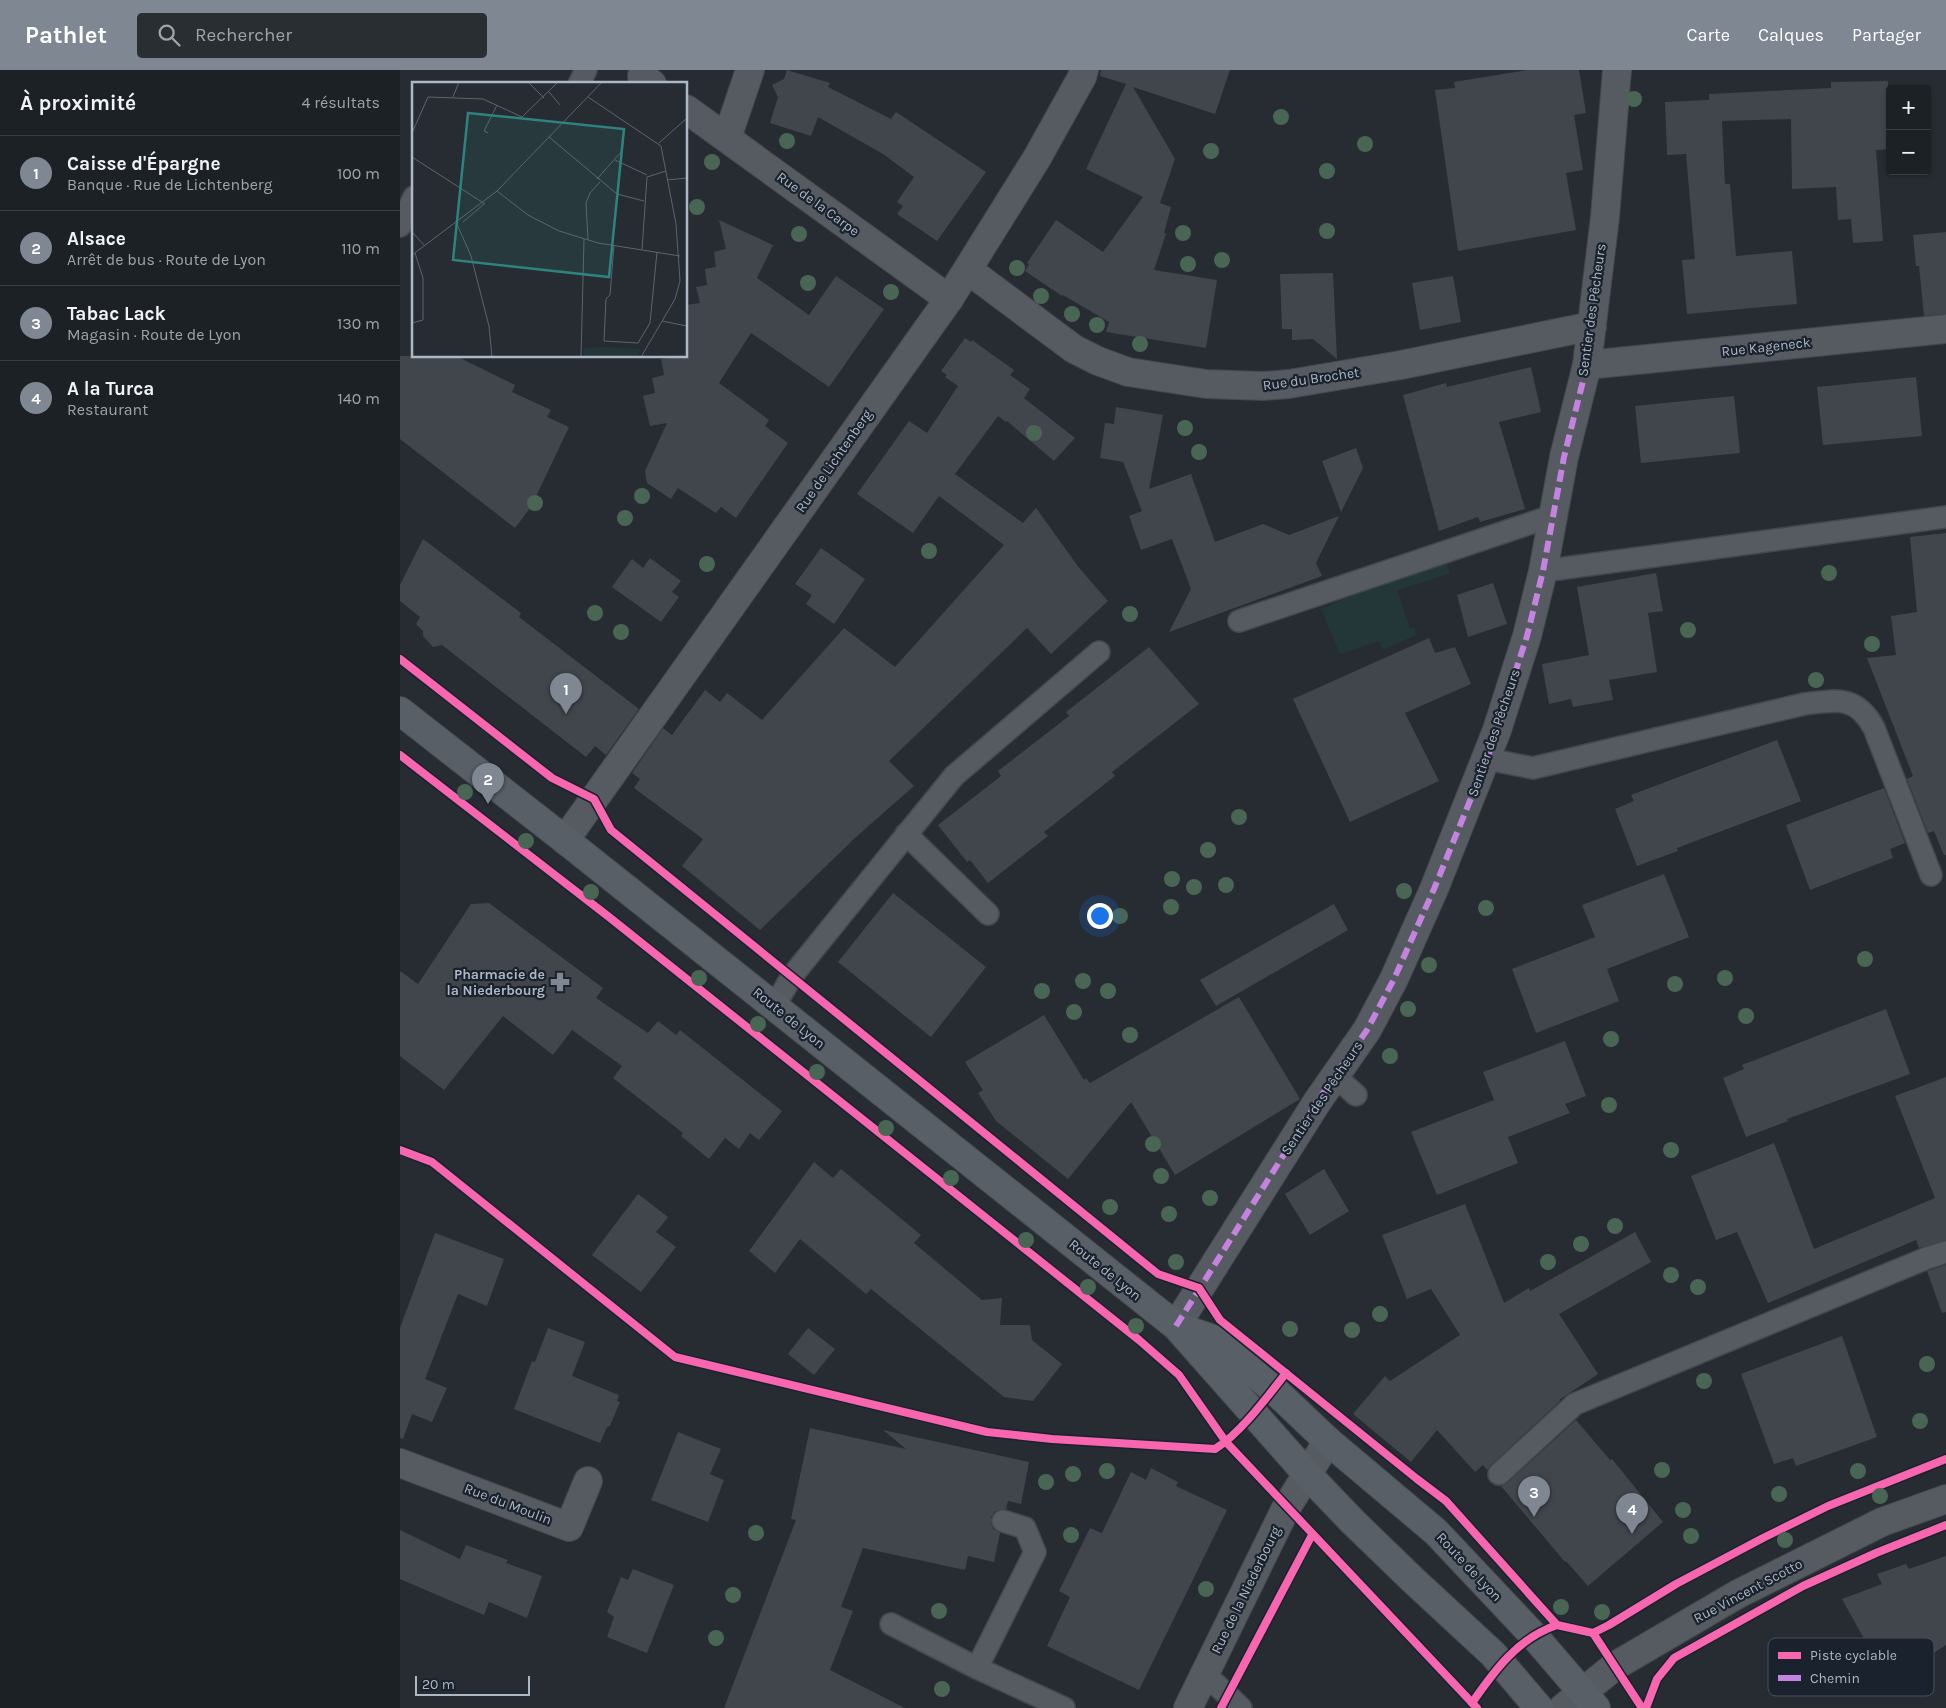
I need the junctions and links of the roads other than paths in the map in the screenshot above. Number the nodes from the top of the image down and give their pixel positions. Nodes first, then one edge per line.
1 (586, 70) edge
2 (750, 70) edge
3 (1084, 70) edge
4 (1617, 70) edge
5 (580, 82) edge
6 (688, 109) edge
7 (727, 138) junction
8 (412, 201) edge
9 (400, 226) edge
10 (968, 270) junction
11 (949, 299) junction
12 (1592, 326) junction
13 (1946, 329) edge
14 (1587, 365) junction
15 (1552, 516) junction
16 (1946, 517) edge
17 (1543, 571) junction
18 (1240, 620) dead end
19 (1100, 652) dead end
20 (400, 711) edge
21 (1487, 759) junction
22 (906, 834) junction
23 (565, 840) junction
24 (1931, 875) dead end
25 (988, 914) dead end
26 (774, 1007) junction
27 (1336, 1077) junction
28 (1356, 1095) dead end
29 (1946, 1252) edge
30 (1176, 1326) junction
31 (1328, 1440) junction
32 (400, 1463) edge
33 (1307, 1474) junction
34 (1500, 1474) dead end
35 (588, 1481) dead end
36 (1946, 1499) edge
37 (1003, 1521) dead end
38 (891, 1624) dead end
39 (977, 1668) junction
40 (1205, 1674) junction
41 (1580, 1702) edge
42 (1064, 1708) edge
43 (1188, 1708) edge
44 (1241, 1708) edge
45 (1539, 1708) edge

1 - 5 lane
2 - 7 street
3 - 10 street, Rue de Lichtenberg
4 - 12 street, Sentier des Pêcheurs
6 - 7 street, Rue de la Carpe
7 - 11 street, Rue de la Carpe
8 - 9 lane
10 - 11 street, Rue de Lichtenberg
10 - 12 street, Rue du Brochet
11 - 23 street, Rue de Lichtenberg
12 - 14 street, Sentier des Pêcheurs
13 - 14 street, Rue Kageneck
14 - 15 street, Sentier des Pêcheurs
15 - 17 street, Sentier des Pêcheurs
15 - 18 lane
16 - 17 lane
17 - 21 street, Sentier des Pêcheurs
19 - 22 lane
20 - 23 main road, Route de Lyon
21 - 24 lane
21 - 27 street, Sentier des Pêcheurs
22 - 25 lane
22 - 26 lane
23 - 26 main road, Route de Lyon
26 - 30 main road, Route de Lyon
27 - 28 lane
27 - 30 street, Sentier des Pêcheurs
29 - 34 lane
30 - 31 main road, Route de Lyon
30 - 33 main road, Route de Lyon
31 - 33 street
31 - 41 main road, Route de Lyon
32 - 35 street, Rue du Moulin
33 - 40 street, Rue de la Niederbourg
33 - 45 main road, Route de Lyon
36 - 41 street, Rue Vincent Scotto
37 - 39 lane
38 - 39 lane
39 - 42 lane
40 - 43 street, Rue de la Niederbourg
40 - 44 lane

